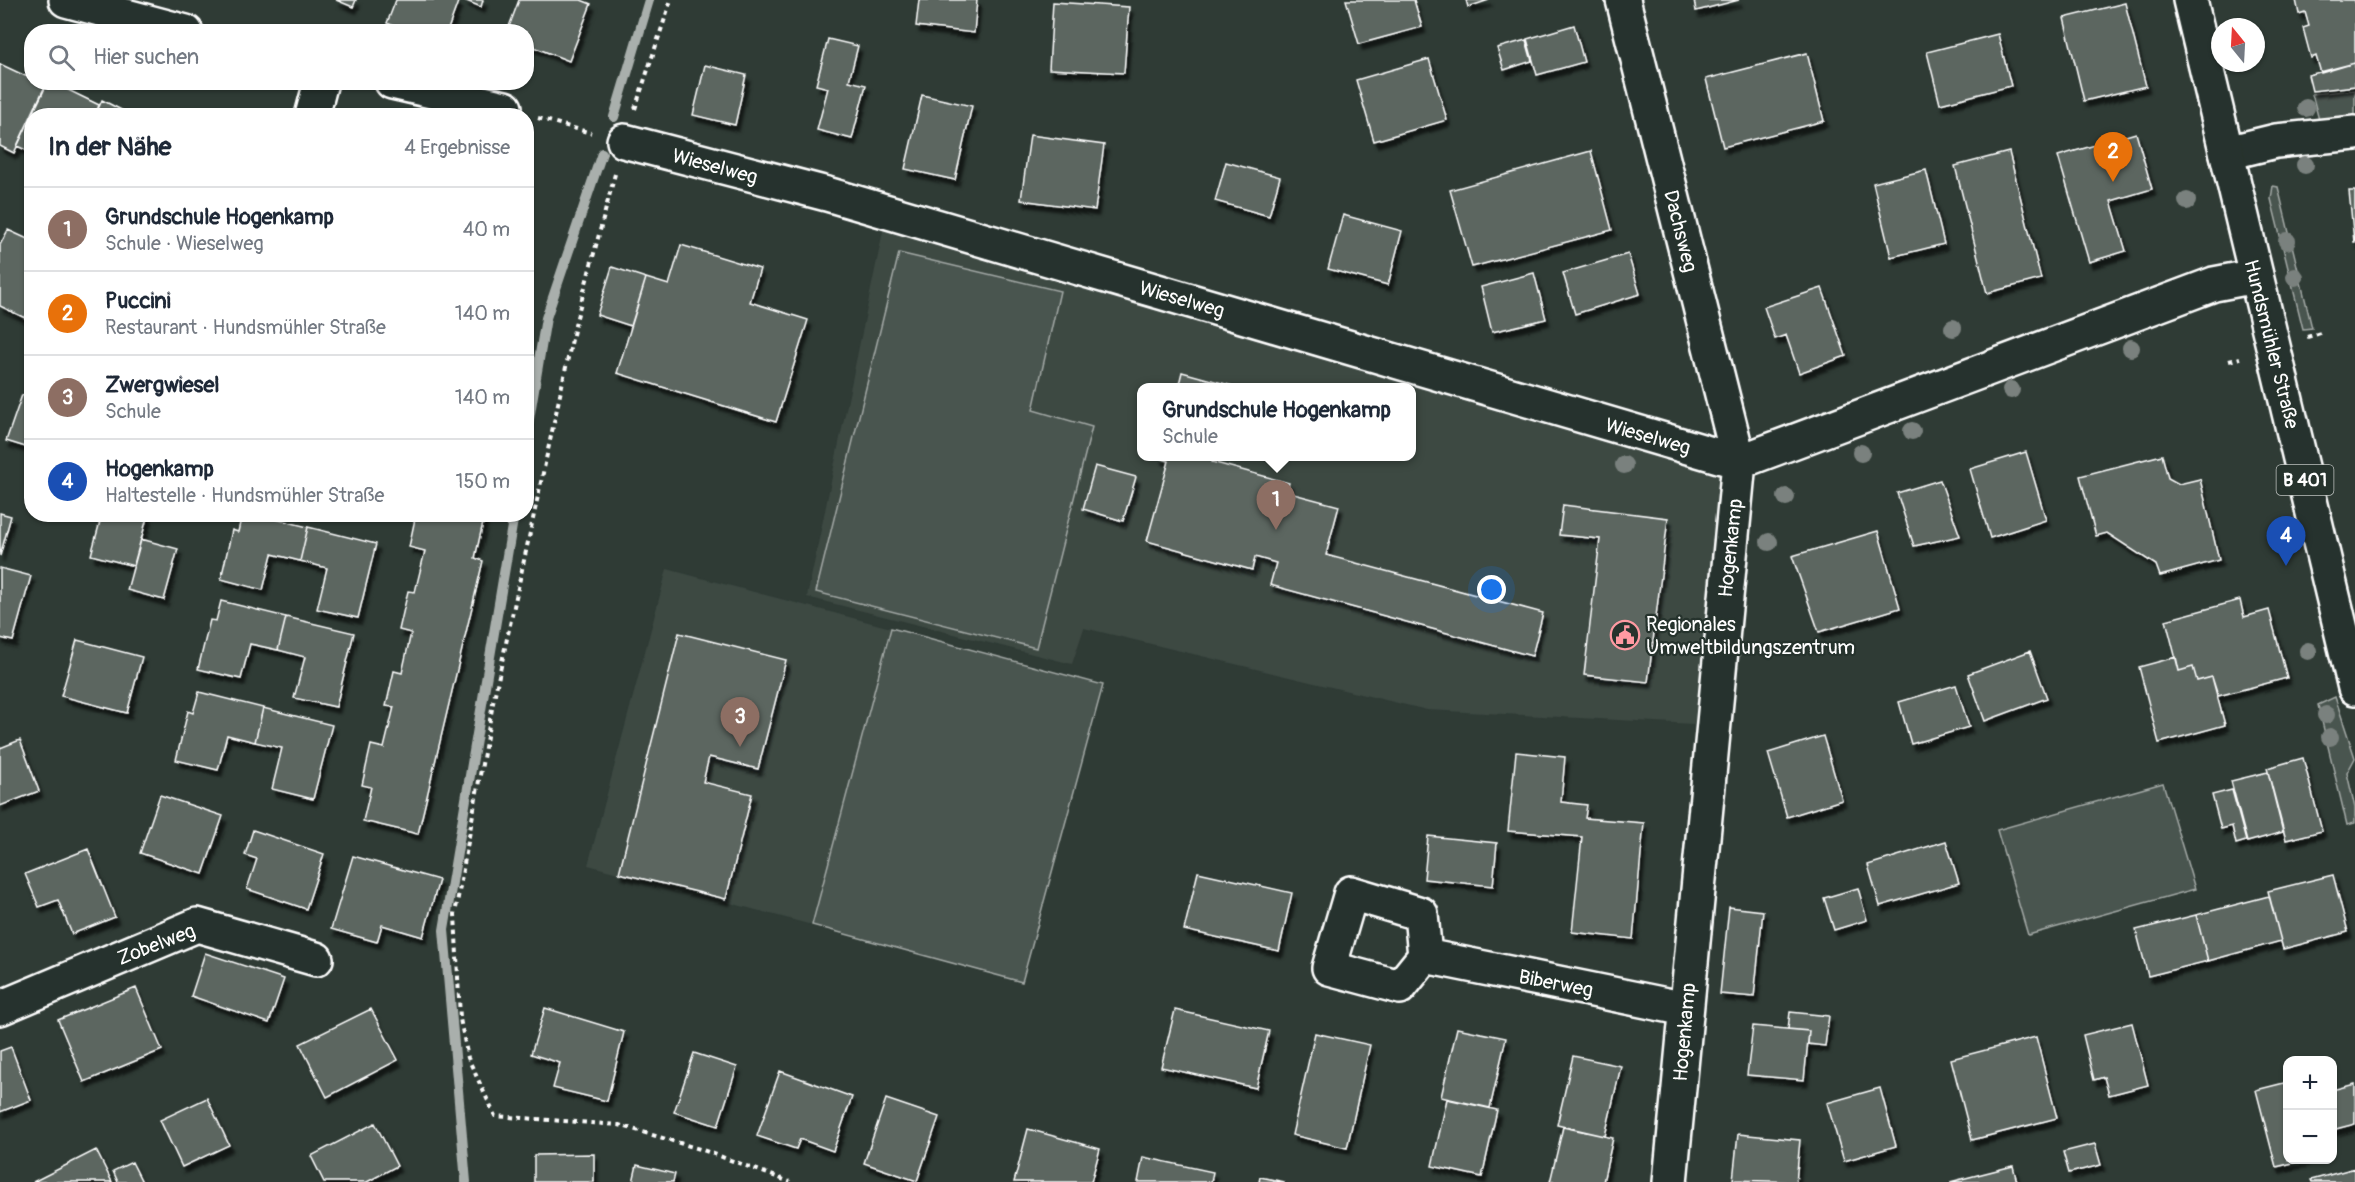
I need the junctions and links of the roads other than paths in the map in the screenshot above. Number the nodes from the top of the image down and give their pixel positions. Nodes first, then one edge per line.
1 (66, 0) edge
2 (1623, 0) edge
3 (2190, 0) edge
4 (156, 24) edge
5 (319, 90) edge
6 (412, 90) edge
7 (451, 106) edge
8 (314, 108) edge
9 (505, 108) dead end
10 (2355, 133) edge
11 (624, 141) road end
12 (2227, 153) junction
13 (2256, 276) junction
14 (1739, 462) junction
15 (2355, 688) edge
16 (1425, 956) dead end
17 (316, 960) dead end
18 (0, 1008) edge
19 (1686, 1009) junction
20 (1670, 1182) edge

1 - 4 street
2 - 14 street, Dachsweg
3 - 12 street, Hundsmühler Straße / B 401
5 - 8 street
6 - 7 street
7 - 9 street
10 - 12 street
11 - 14 street, Wieselweg
12 - 13 street, Hundsmühler Straße / B 401
13 - 14 street
13 - 15 street, Hundsmühler Straße / B 401
14 - 19 street, Hogenkamp
16 - 19 street, Biberweg
17 - 18 street, Zobelweg
19 - 20 street, Hogenkamp

